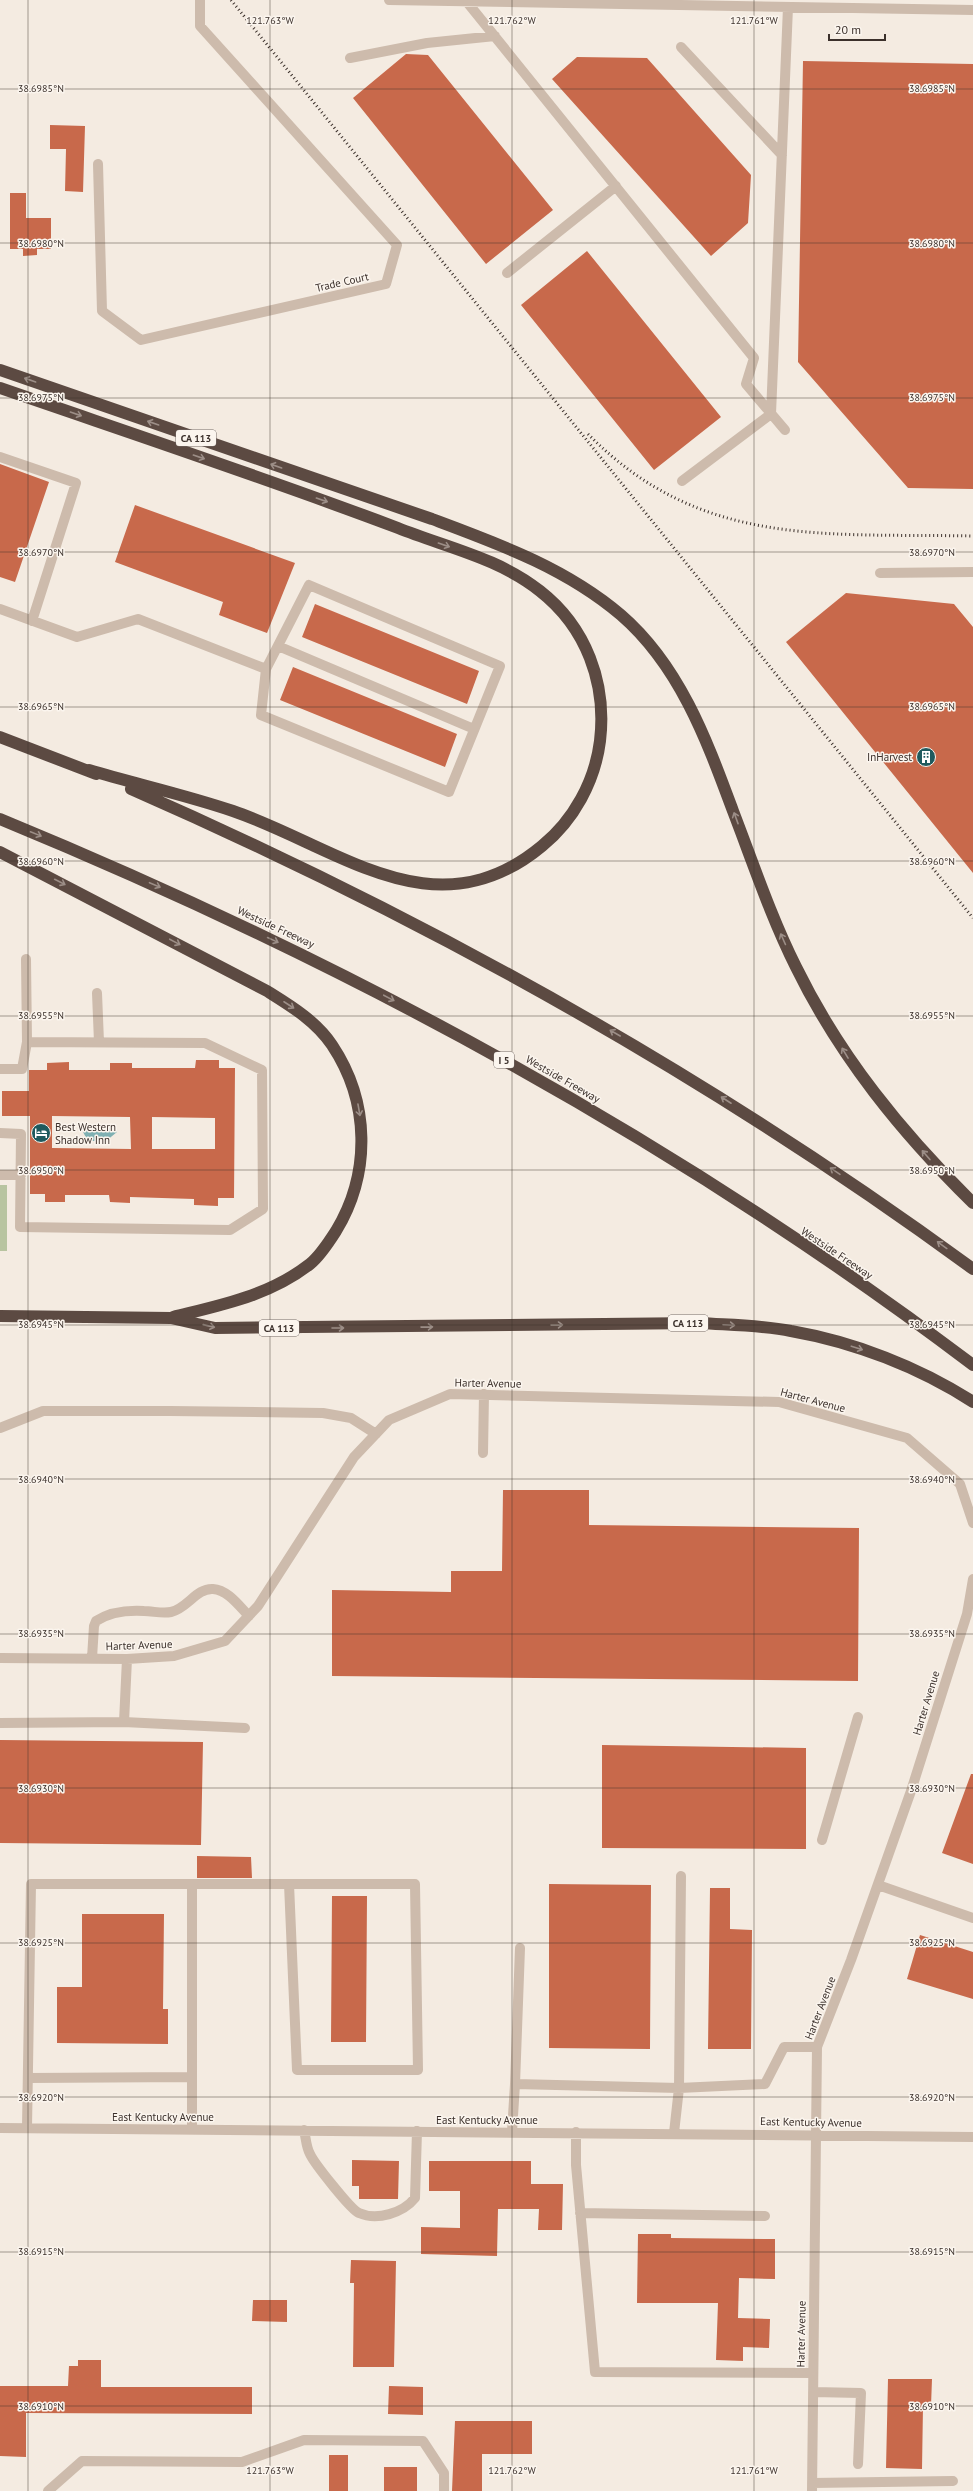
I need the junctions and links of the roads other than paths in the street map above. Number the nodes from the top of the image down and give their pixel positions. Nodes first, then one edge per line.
1 (200, 0) edge
2 (389, 0) edge
3 (467, 2) junction
4 (788, 7) junction
5 (973, 10) edge
6 (495, 36) junction
7 (682, 47) dead end
8 (350, 58) dead end
9 (782, 155) junction
10 (98, 164) dead end
11 (616, 186) junction
12 (507, 273) dead end
13 (0, 370) edge
14 (0, 388) edge
15 (771, 414) junction
16 (785, 430) dead end
17 (0, 457) edge
18 (682, 481) dead end
19 (973, 572) edge
20 (880, 573) dead end
21 (0, 609) edge
22 (32, 621) junction
23 (278, 646) junction
24 (266, 669) junction
25 (474, 729) junction
26 (0, 738) edge
27 (89, 770) junction
28 (0, 819) edge
29 (0, 852) edge
30 (26, 959) dead end
31 (97, 993) dead end
32 (27, 1042) junction
33 (99, 1042) junction
34 (0, 1069) edge
35 (0, 1133) edge
36 (0, 1175) edge
37 (21, 1175) junction
38 (973, 1203) edge
39 (973, 1268) edge
40 (0, 1316) edge
41 (171, 1318) junction
42 (973, 1365) edge
43 (484, 1394) junction
44 (973, 1402) edge
45 (0, 1428) edge
46 (376, 1434) junction
47 (483, 1452) dead end
48 (973, 1522) edge
49 (973, 1579) edge
50 (972, 1590) edge
51 (249, 1616) junction
52 (0, 1658) edge
53 (92, 1658) junction
54 (126, 1659) junction
55 (858, 1717) dead end
56 (124, 1722) junction
57 (0, 1723) edge
58 (245, 1728) dead end
59 (822, 1840) dead end
60 (680, 1876) dead end
61 (192, 1884) junction
62 (289, 1884) junction
63 (878, 1885) junction
64 (973, 1918) edge
65 (520, 1948) dead end
66 (817, 2047) junction
67 (191, 2077) junction
68 (28, 2078) junction
69 (515, 2084) junction
70 (679, 2088) junction
71 (0, 2128) edge
72 (28, 2128) junction
73 (192, 2129) junction
74 (304, 2130) junction
75 (417, 2131) junction
76 (512, 2132) junction
77 (576, 2132) junction
78 (674, 2133) junction
79 (815, 2134) junction
80 (973, 2137) edge
81 (580, 2213) junction
82 (765, 2216) dead end
83 (813, 2373) junction
84 (813, 2392) junction
85 (858, 2464) dead end
86 (953, 2481) dead end
87 (812, 2487) edge
88 (48, 2491) edge
89 (444, 2491) edge

1 - 10 street, Trade Court
2 - 3 street
3 - 4 street
3 - 6 street
4 - 5 street
4 - 9 street
6 - 8 street
6 - 11 street
7 - 9 street
9 - 15 street
11 - 12 street
11 - 15 street
38 -> 13 highway, CA 113
14 -> 27 highway
15 - 16 street
15 - 18 street
17 - 22 street
19 - 20 street
21 - 22 street
22 - 24 street
23 - 24 street
23 - 25 street
23 - 25 street
24 - 25 street
26 - 27 highway
39 -> 27 highway
28 -> 42 highway, Westside Freeway / I 5
29 -> 41 highway
30 - 32 street
31 - 33 street
32 - 33 street
32 - 34 street
33 - 37 street
35 - 37 street
36 - 37 street
40 - 41 highway, CA 113
41 -> 44 highway, CA 113
43 - 46 street, Harter Avenue
43 - 47 street
43 - 48 street, Harter Avenue
45 - 46 street
46 - 51 street, Harter Avenue
49 - 50 street, Harter Avenue
50 - 63 street, Harter Avenue
51 - 53 street
51 - 54 street, Harter Avenue
52 - 53 street, Harter Avenue
53 - 54 street, Harter Avenue
54 - 56 street
55 - 59 street
56 - 57 street
56 - 58 street
60 - 70 street
61 - 62 street
61 - 67 street
61 - 68 street
62 - 62 street
63 - 64 street
63 - 66 street, Harter Avenue
65 - 69 street
66 - 70 street
66 - 79 street, Harter Avenue
67 - 68 street
67 - 73 street
68 - 72 street
69 - 70 street
69 - 76 street
70 - 78 street
71 - 72 street, East Kentucky Avenue
72 - 73 street, East Kentucky Avenue
73 - 74 street, East Kentucky Avenue
74 - 75 street, East Kentucky Avenue
74 - 75 street
75 - 76 street, East Kentucky Avenue
76 - 77 street, East Kentucky Avenue
77 - 78 street, East Kentucky Avenue
77 - 81 street
78 - 79 street, East Kentucky Avenue
79 - 80 street, East Kentucky Avenue
79 - 83 street, Harter Avenue
81 - 82 street
81 - 83 street
83 - 84 street, Harter Avenue
84 - 85 street
84 - 87 street, Harter Avenue
86 - 87 street
88 - 89 street

